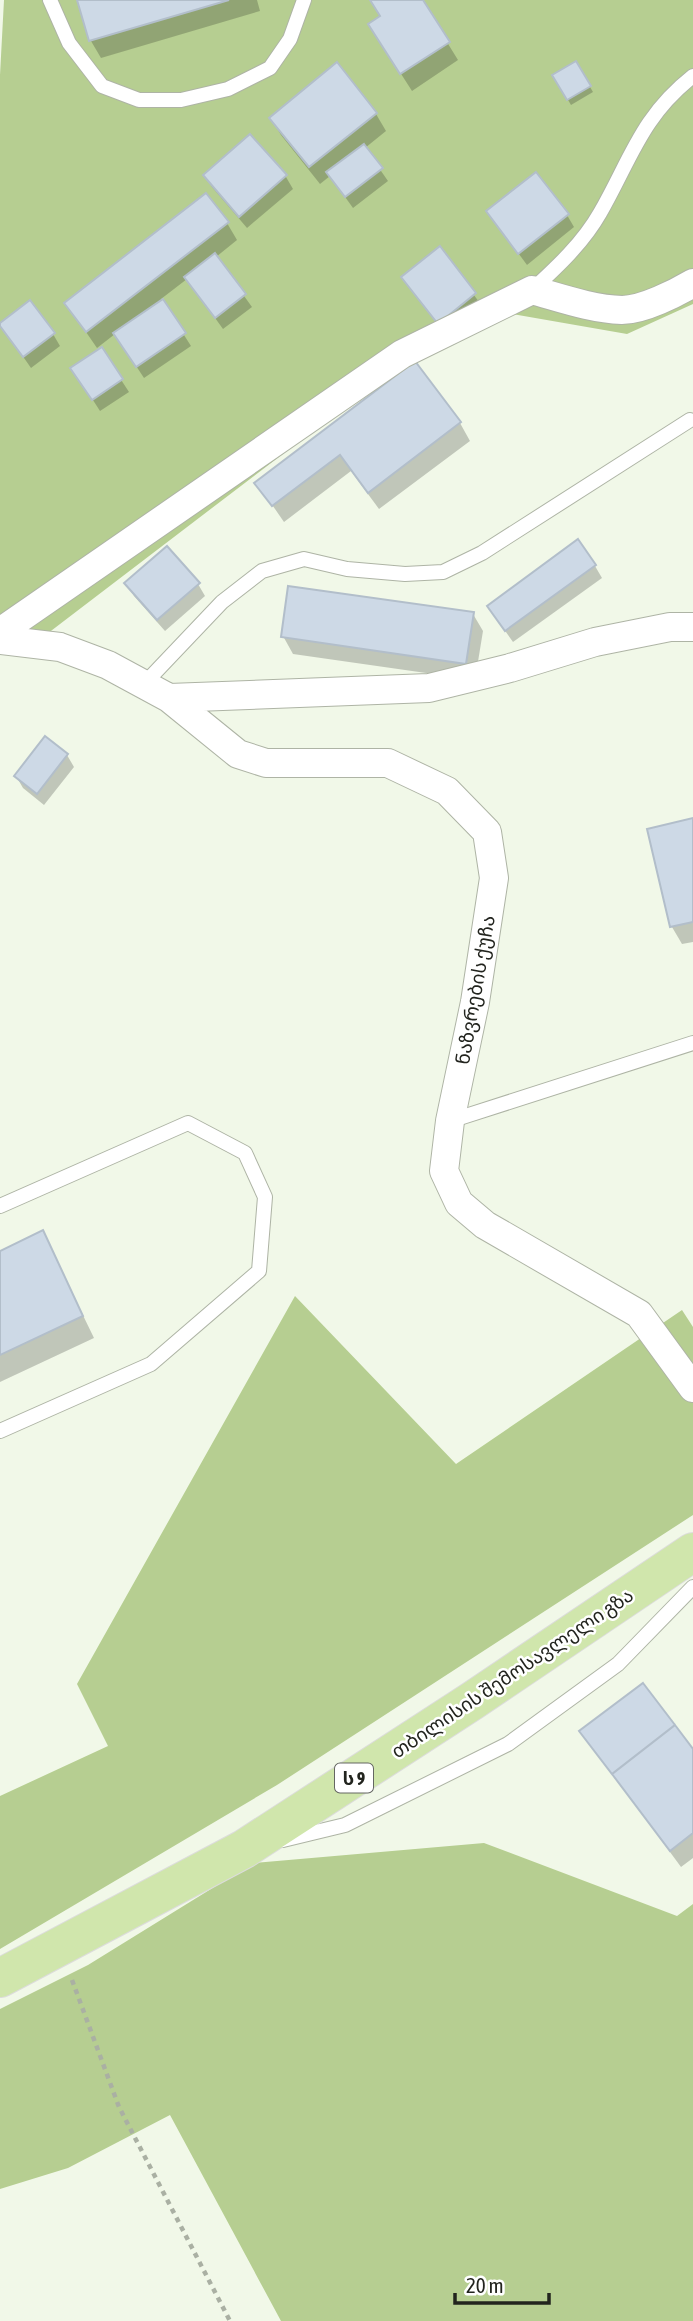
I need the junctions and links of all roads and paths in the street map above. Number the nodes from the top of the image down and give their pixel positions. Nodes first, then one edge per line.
1 (50, 0) edge
2 (304, 0) edge
3 (693, 76) edge
4 (693, 283) edge
5 (532, 290) junction
6 (690, 420) dead end
7 (693, 606) edge
8 (681, 627) edge
9 (0, 632) edge
10 (0, 640) edge
11 (145, 683) junction
12 (169, 698) junction
13 (693, 1043) edge
14 (450, 1121) junction
15 (0, 1206) edge
16 (693, 1388) edge
17 (0, 1431) edge
18 (693, 1552) edge
19 (693, 1587) edge
20 (244, 1849) junction
21 (60, 1948) junction
22 (0, 1978) edge
23 (230, 2321) edge

1 - 2 lane
3 - 5 lane
4 - 5 street
5 - 9 street
6 - 11 lane
7 - 8 street
8 - 12 street
10 - 11 street, ნაზვრების ქუჩა
11 - 12 street, ნაზვრების ქუჩა
12 - 14 street, ნაზვრების ქუჩა
13 - 14 lane
14 - 16 street, ნაზვრების ქუჩა
15 - 17 lane
18 - 20 highway, თბილისის შემოსავლელი გზა / ს 9
19 - 20 lane
20 - 21 highway, თბილისის შემოსავლელი გზა / ს 9
21 - 22 highway, თბილისის შემოსავლელი გზა / ს 9
21 - 23 path

